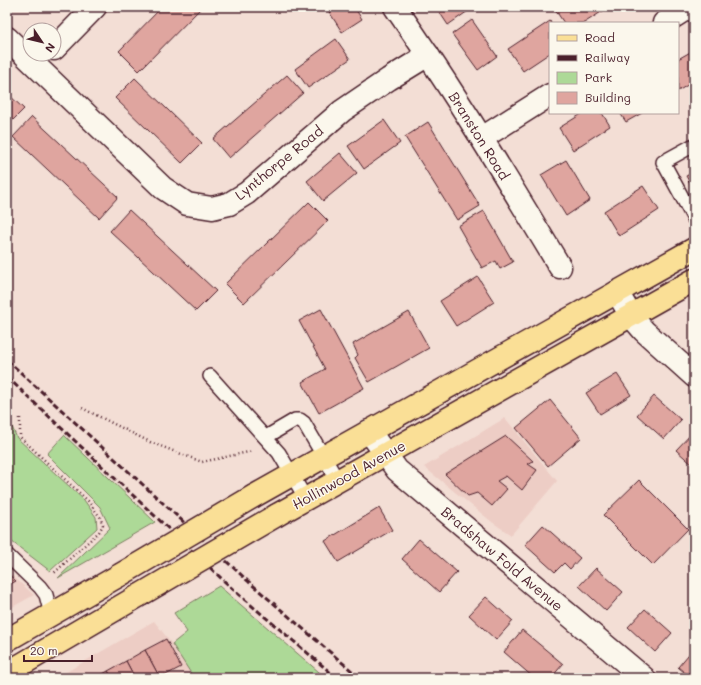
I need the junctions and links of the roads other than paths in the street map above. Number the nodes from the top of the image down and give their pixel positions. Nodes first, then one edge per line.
1 (95, 7) edge
2 (395, 7) edge
3 (689, 7) edge
4 (666, 22) edge
5 (7, 38) edge
6 (62, 41) edge
7 (22, 47) edge
8 (428, 55) junction
9 (45, 62) edge
10 (549, 96) edge
11 (482, 138) junction
12 (694, 145) edge
13 (694, 219) edge
14 (694, 248) edge
15 (560, 267) dead end
16 (694, 280) edge
17 (617, 292) junction
18 (631, 316) junction
19 (210, 376) dead end
20 (694, 376) edge
21 (369, 430) junction
22 (266, 438) junction
23 (385, 454) junction
24 (324, 456) junction
25 (292, 474) junction
26 (338, 481) junction
27 (306, 499) junction
28 (7, 555) edge
29 (51, 614) junction
30 (7, 640) edge
31 (66, 640) junction
32 (7, 673) edge
33 (644, 678) edge

1 - 6 street
2 - 8 street, Branston Road
3 - 4 street
5 - 7 street, Lynthorpe Road
8 - 9 street, Lynthorpe Road
8 - 11 street, Branston Road
10 - 11 street
11 - 15 street, Branston Road
12 - 13 lane
14 - 17 main road, Hollinwood Avenue
16 - 18 main road, Hollinwood Avenue
17 - 18 street
17 - 21 main road, Hollinwood Avenue
18 - 20 street
18 - 23 main road, Hollinwood Avenue
19 - 22 lane
21 - 23 street, Bradshaw Fold Avenue
21 - 24 main road, Hollinwood Avenue
22 - 24 lane
22 - 25 lane
23 - 26 main road, Hollinwood Avenue
23 - 33 street, Bradshaw Fold Avenue
24 - 25 main road, Hollinwood Avenue
24 - 26 lane
25 - 27 lane
25 - 29 main road, Hollinwood Avenue, bridge
26 - 27 main road, Hollinwood Avenue
27 - 31 main road, Hollinwood Avenue, bridge
28 - 29 lane
29 - 30 main road, Hollinwood Avenue
29 - 31 main road
31 - 32 main road, Hollinwood Avenue

